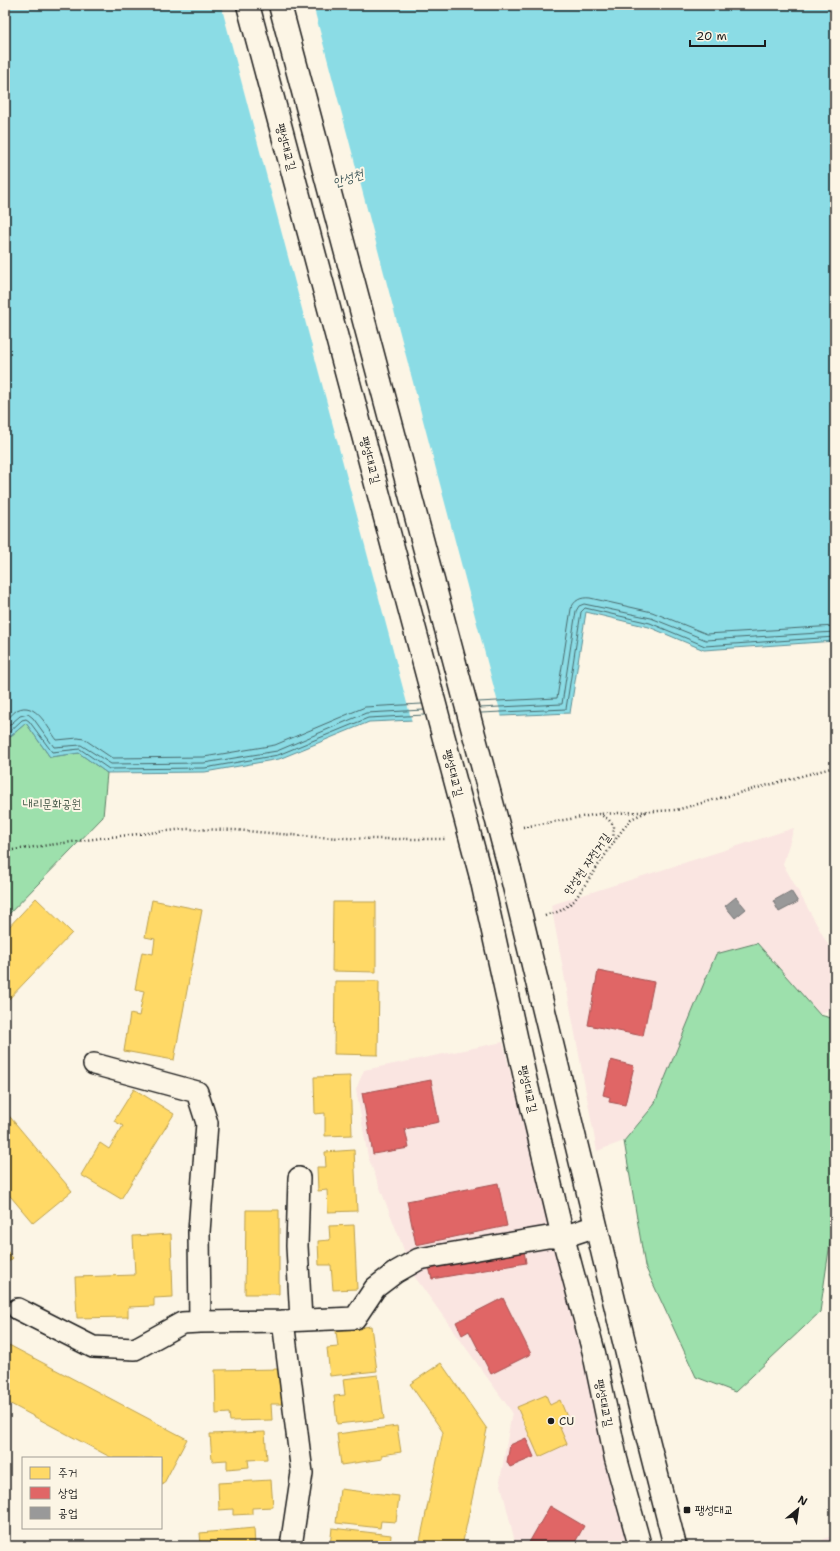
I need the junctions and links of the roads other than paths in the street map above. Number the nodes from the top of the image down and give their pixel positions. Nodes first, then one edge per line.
1 (248, 5) edge
2 (280, 5) edge
3 (94, 1064) dead end
4 (299, 1178) dead end
5 (596, 1226) junction
6 (563, 1237) junction
7 (18, 1309) dead end
8 (292, 1321) junction
9 (200, 1322) junction
10 (291, 1546) edge
11 (640, 1546) edge
12 (675, 1546) edge

1 - 6 main road, 팽성대교길, bridge
2 - 5 main road, bridge
3 - 9 street
4 - 8 street
5 - 6 street
5 - 12 main road
6 - 8 street
6 - 11 main road, 팽성대교길
7 - 9 street
8 - 9 street
8 - 10 street

